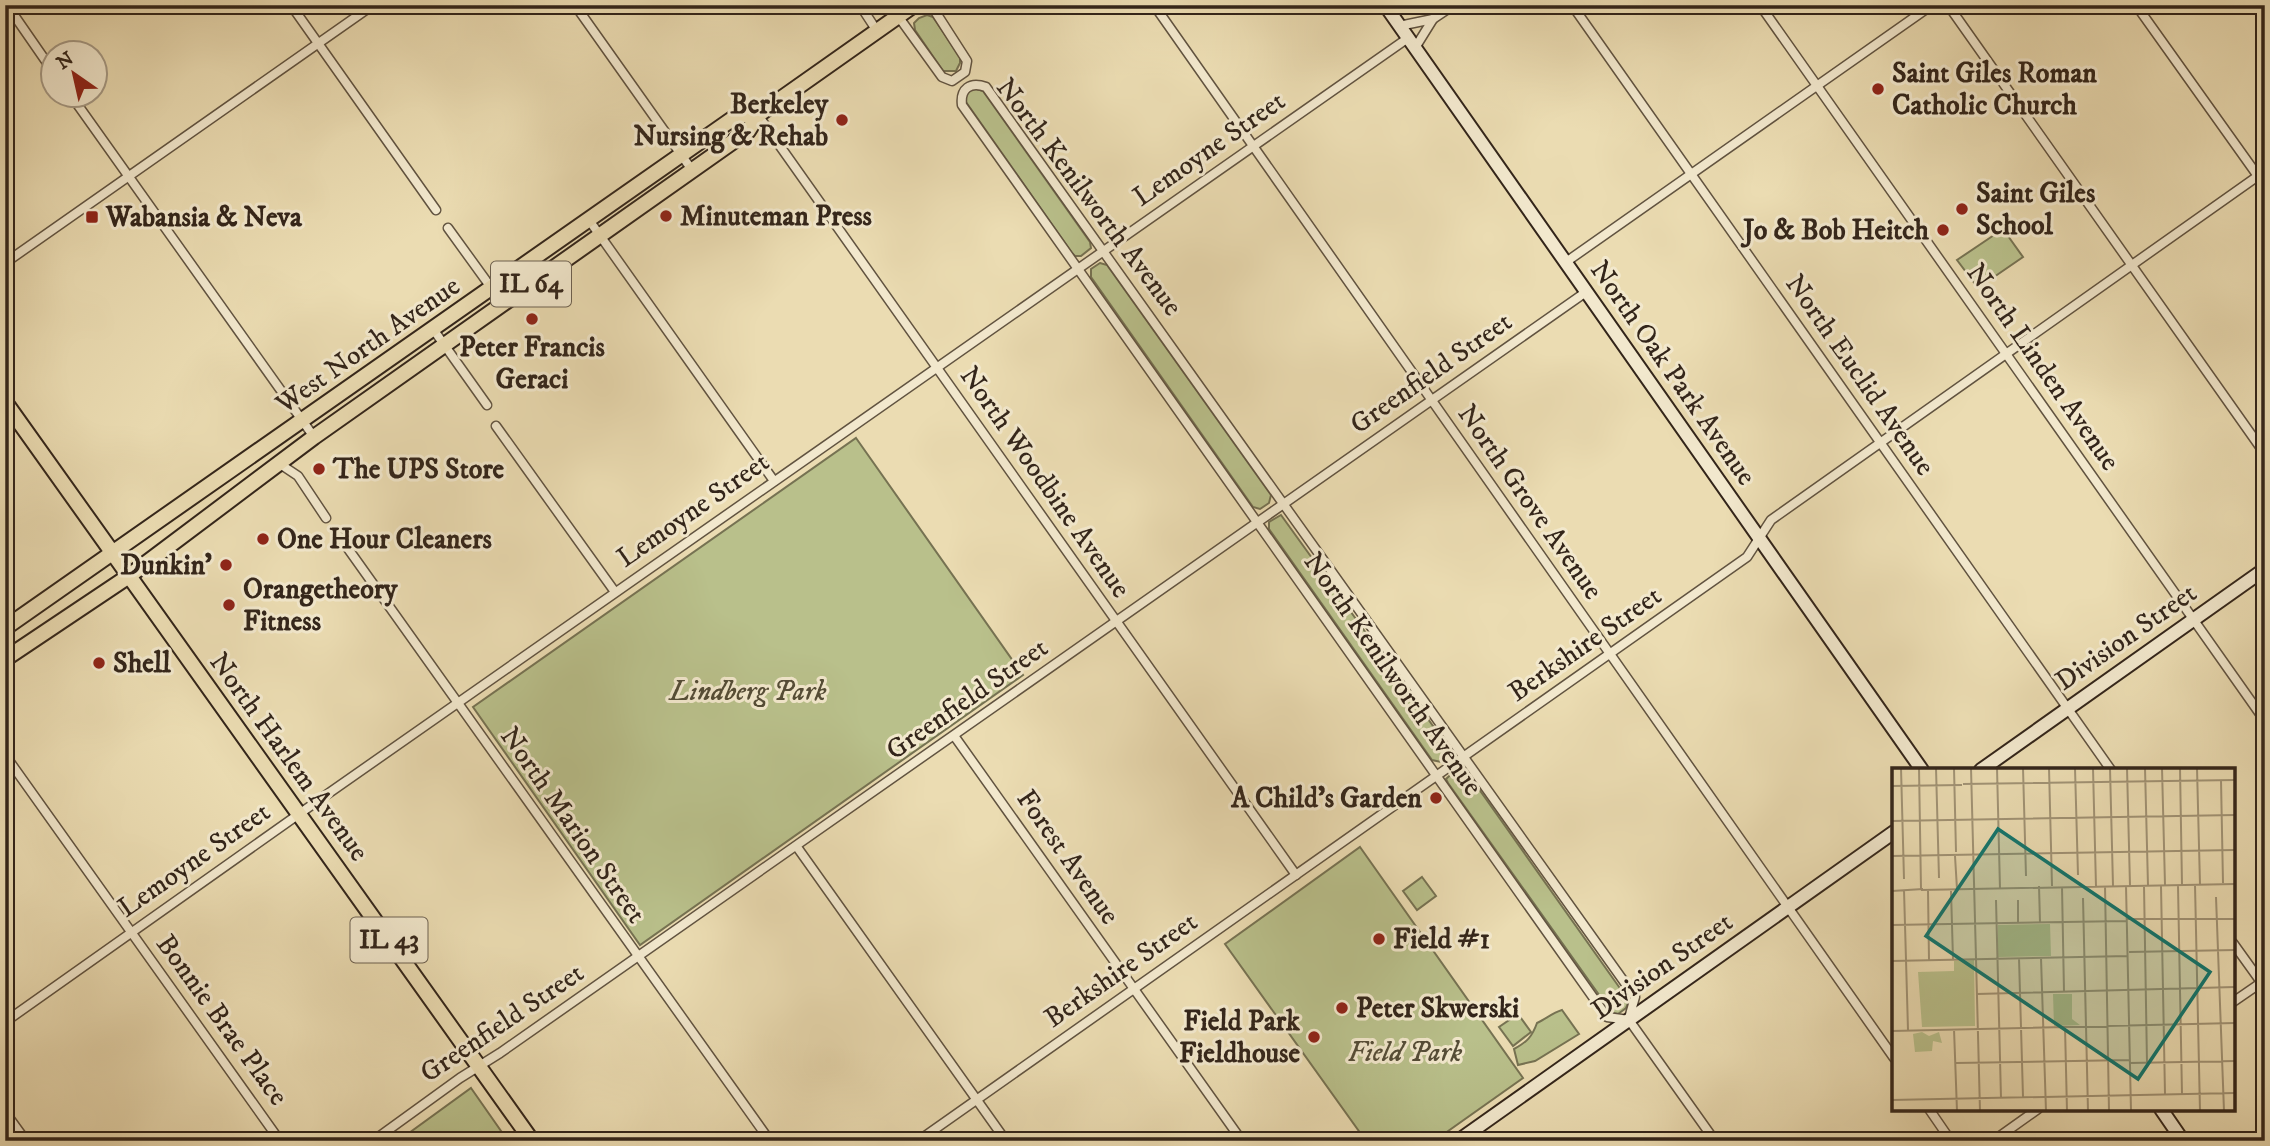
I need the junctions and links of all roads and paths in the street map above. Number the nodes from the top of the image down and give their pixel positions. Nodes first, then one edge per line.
1 (7, 5) edge
2 (291, 5) edge
3 (373, 5) edge
4 (575, 5) edge
5 (860, 5) edge
6 (914, 5) edge
7 (931, 5) edge
8 (1154, 5) edge
9 (1385, 5) edge
10 (1454, 5) edge
11 (1572, 5) edge
12 (1760, 5) edge
13 (1932, 5) edge
14 (1948, 5) edge
15 (2137, 5) edge
16 (898, 16) junction
17 (1433, 19) junction
18 (1399, 26) junction
19 (877, 31) junction
20 (1411, 43) junction
21 (318, 44) junction
22 (38, 50) edge
23 (1817, 86) junction
24 (80, 108) edge
25 (758, 114) junction
26 (1253, 146) junction
27 (681, 155) junction
28 (692, 170) junction
29 (1692, 174) junction
30 (2261, 174) edge
31 (128, 177) junction
32 (2265, 187) edge
33 (436, 210) dead end
34 (589, 220) junction
35 (448, 228) dead end
36 (600, 236) junction
37 (1103, 251) junction
38 (5, 262) edge
39 (1566, 262) junction
40 (2131, 265) junction
41 (1077, 270) junction
42 (491, 288) junction
43 (1587, 292) junction
44 (503, 304) junction
45 (433, 329) junction
46 (445, 345) junction
47 (2006, 354) junction
48 (937, 368) junction
49 (1431, 400) junction
50 (5, 402) edge
51 (487, 405) dead end
52 (302, 421) junction
53 (496, 426) dead end
54 (314, 438) junction
55 (1880, 443) junction
56 (2265, 454) edge
57 (286, 459) junction
58 (298, 476) junction
59 (774, 481) junction
60 (1284, 504) junction
61 (326, 517) dead end
62 (1258, 523) junction
63 (340, 536) dead end
64 (1759, 539) junction
65 (113, 554) junction
66 (2265, 569) edge
67 (129, 576) junction
68 (615, 592) junction
69 (2193, 620) junction
70 (1116, 621) junction
71 (5, 628) edge
72 (1609, 654) junction
73 (5, 659) edge
74 (458, 702) junction
75 (2068, 708) junction
76 (2265, 721) edge
77 (955, 737) junction
78 (5, 755) edge
79 (1464, 757) junction
80 (1921, 768) edge
81 (1985, 768) edge
82 (2110, 768) edge
83 (1437, 776) junction
84 (299, 814) junction
85 (1892, 833) edge
86 (797, 847) junction
87 (1296, 875) junction
88 (1788, 907) junction
89 (131, 932) junction
90 (2235, 946) edge
91 (639, 957) junction
92 (2263, 981) edge
93 (1134, 989) junction
94 (2235, 1001) edge
95 (1629, 1020) junction
96 (5, 1021) edge
97 (1892, 1055) edge
98 (479, 1067) junction
99 (977, 1099) junction
100 (1930, 1111) edge
101 (2035, 1111) edge
102 (2162, 1111) edge
103 (5, 1112) edge
104 (1476, 1128) junction
105 (26, 1141) edge
106 (280, 1141) edge
107 (373, 1141) edge
108 (532, 1141) edge
109 (770, 1141) edge
110 (918, 1141) edge
111 (1006, 1141) edge
112 (1242, 1141) edge
113 (1458, 1141) edge
114 (1486, 1141) edge
115 (1715, 1141) edge
116 (1951, 1141) edge
117 (1993, 1141) edge
118 (2183, 1141) edge

1 - 22 street
2 - 21 street
3 - 21 street
4 - 27 street
5 - 19 street
6 - 16 main road, West North Avenue / IL 64
7 - 16 street, North Kenilworth Avenue
8 - 26 street, North Grove Avenue
9 - 18 street, North Oak Park Avenue
10 - 17 street
11 - 29 street, North Euclid Avenue
12 - 23 street, North Linden Avenue
13 - 23 street
14 - 40 street
15 - 30 street
16 - 19 main road, West North Avenue / IL 64
17 - 18 street
17 - 20 street
18 - 20 street, North Oak Park Avenue
19 - 25 main road, West North Avenue / IL 64
20 - 26 street, Lemoyne Street
20 - 39 street, North Oak Park Avenue
21 - 31 street
21 - 33 street
23 - 29 street
23 - 47 street, North Linden Avenue
24 - 31 street
25 - 27 main road, West North Avenue / IL 64
25 - 28 main road, West North Avenue / IL 64
25 - 48 street, North Woodbine Avenue
26 - 37 street, Lemoyne Street
26 - 49 street, North Grove Avenue
27 - 28 street
27 - 34 main road, West North Avenue / IL 64
28 - 36 main road, West North Avenue / IL 64
29 - 39 street
29 - 55 street, North Euclid Avenue
30 - 32 street
30 - 40 street, Berkshire Street
31 - 38 street
31 - 52 street
34 - 36 street
34 - 42 main road, West North Avenue / IL 64
35 - 42 street
36 - 44 main road, West North Avenue / IL 64
36 - 59 street
37 - 41 street, Lemoyne Street
37 - 41 street, North Kenilworth Avenue
37 - 60 street, North Kenilworth Avenue
39 - 43 street, North Oak Park Avenue
40 - 47 street, Berkshire Street
40 - 56 street
41 - 48 street, Lemoyne Street
41 - 62 street, North Kenilworth Avenue
42 - 44 street
42 - 45 main road, West North Avenue / IL 64
43 - 49 street, Greenfield Street
43 - 64 street, North Oak Park Avenue
44 - 46 main road, West North Avenue / IL 64
45 - 46 street
45 - 52 main road, West North Avenue / IL 64
46 - 51 street
46 - 54 main road, West North Avenue / IL 64
47 - 55 street, Berkshire Street
47 - 69 street, North Linden Avenue
48 - 59 street, Lemoyne Street
48 - 70 street, North Woodbine Avenue
49 - 60 street, Greenfield Street
49 - 72 street, North Grove Avenue
50 - 65 main road, North Harlem Avenue / IL 43
52 - 54 street
52 - 65 main road, West North Avenue / IL 64
53 - 68 street
54 - 57 main road, West North Avenue / IL 64
55 - 64 street, Berkshire Street
55 - 75 street, North Euclid Avenue
57 - 58 street
57 - 58 street
57 - 67 main road, West North Avenue / IL 64
58 - 61 street
59 - 68 street, Lemoyne Street
60 - 62 street, Greenfield Street
60 - 79 street, North Kenilworth Avenue
62 - 70 street, Greenfield Street
62 - 83 street, North Kenilworth Avenue
63 - 74 street, North Marion Street
64 - 72 street, Berkshire Street
64 - 80 street, North Oak Park Avenue
65 - 67 main road, North Harlem Avenue / IL 43
65 - 71 main road, IL 64
66 - 69 street, Division Street
67 - 73 main road, IL 64
67 - 84 main road, North Harlem Avenue / IL 43
68 - 74 street, Lemoyne Street
69 - 75 street, Division Street
69 - 76 street, North Linden Avenue
70 - 77 street, Greenfield Street
70 - 87 street, North Woodbine Avenue
72 - 79 street, Berkshire Street
72 - 88 street, North Grove Avenue
74 - 84 street, Lemoyne Street
74 - 91 street, North Marion Street
75 - 81 street, Division Street
75 - 82 street, North Euclid Avenue
77 - 86 street, Greenfield Street
77 - 93 street, Forest Avenue
78 - 89 street, Bonnie Brae Place
79 - 83 street, Berkshire Street
79 - 95 street, North Kenilworth Avenue
83 - 87 street, Berkshire Street
83 - 95 street, North Kenilworth Avenue
84 - 89 street, Lemoyne Street
84 - 98 main road, North Harlem Avenue / IL 43
85 - 88 street, Division Street
86 - 91 street, Greenfield Street
86 - 99 street
87 - 93 street, Berkshire Street
88 - 95 street, Division Street
88 - 97 street, North Grove Avenue
89 - 96 street, Lemoyne Street
89 - 106 street, Bonnie Brae Place
90 - 92 street
91 - 98 street, Greenfield Street
91 - 109 street, North Marion Street
92 - 94 street
93 - 99 street, Berkshire Street
93 - 112 street, Forest Avenue
95 - 104 street, Division Street
95 - 115 street, North Kenilworth Avenue
98 - 107 street, Greenfield Street
98 - 108 main road, North Harlem Avenue / IL 43
99 - 110 street, Berkshire Street
99 - 111 street
100 - 116 street
101 - 117 street
102 - 118 street
103 - 105 street
104 - 113 street, Division Street
104 - 114 street

